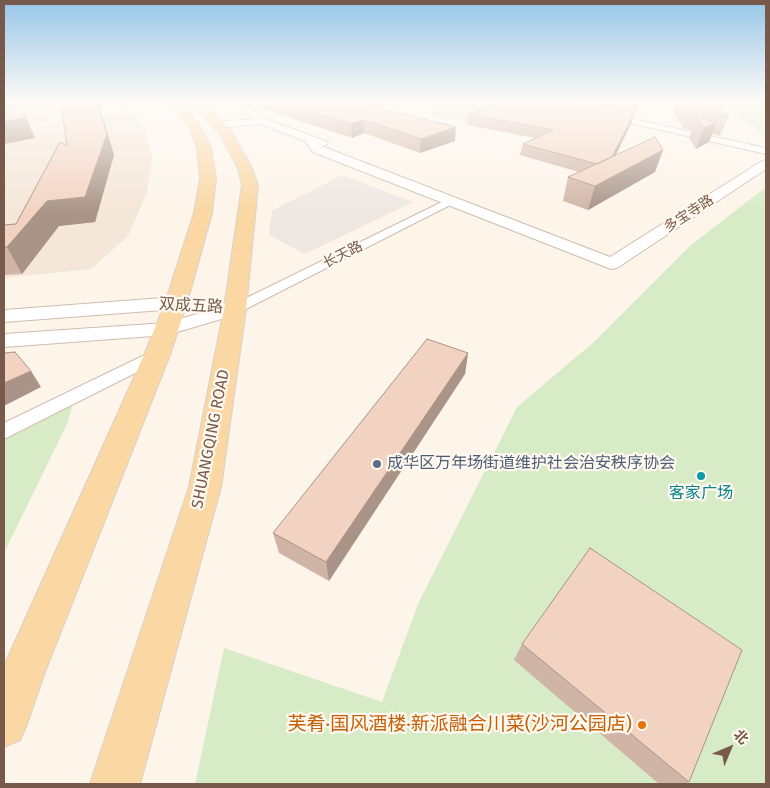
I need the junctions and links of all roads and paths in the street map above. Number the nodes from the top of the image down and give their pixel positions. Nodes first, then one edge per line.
1 (309, 138) edge
2 (200, 139) edge
3 (227, 139) edge
4 (311, 139) edge
5 (713, 139) edge
6 (766, 151) edge
7 (766, 164) edge
8 (452, 200) junction
9 (617, 260) junction
10 (176, 302) junction
11 (235, 309) junction
12 (4, 316) edge
13 (167, 329) junction
14 (4, 340) edge
15 (157, 355) junction
16 (4, 432) edge
17 (4, 724) edge
18 (115, 784) edge

1 - 8 street
2 - 10 main road
3 - 11 main road, SHUANGQING ROAD
4 - 9 street
5 - 6 street
7 - 9 street, 多宝寺路
8 - 9 street
8 - 11 street, 长天路
10 - 11 street, 双成五路
10 - 12 street, 双成五路
10 - 13 main road
11 - 13 street, 双成五路
11 - 18 main road, SHUANGQING ROAD
13 - 14 street, 双成五路
13 - 15 main road
15 - 16 street
15 - 17 main road

